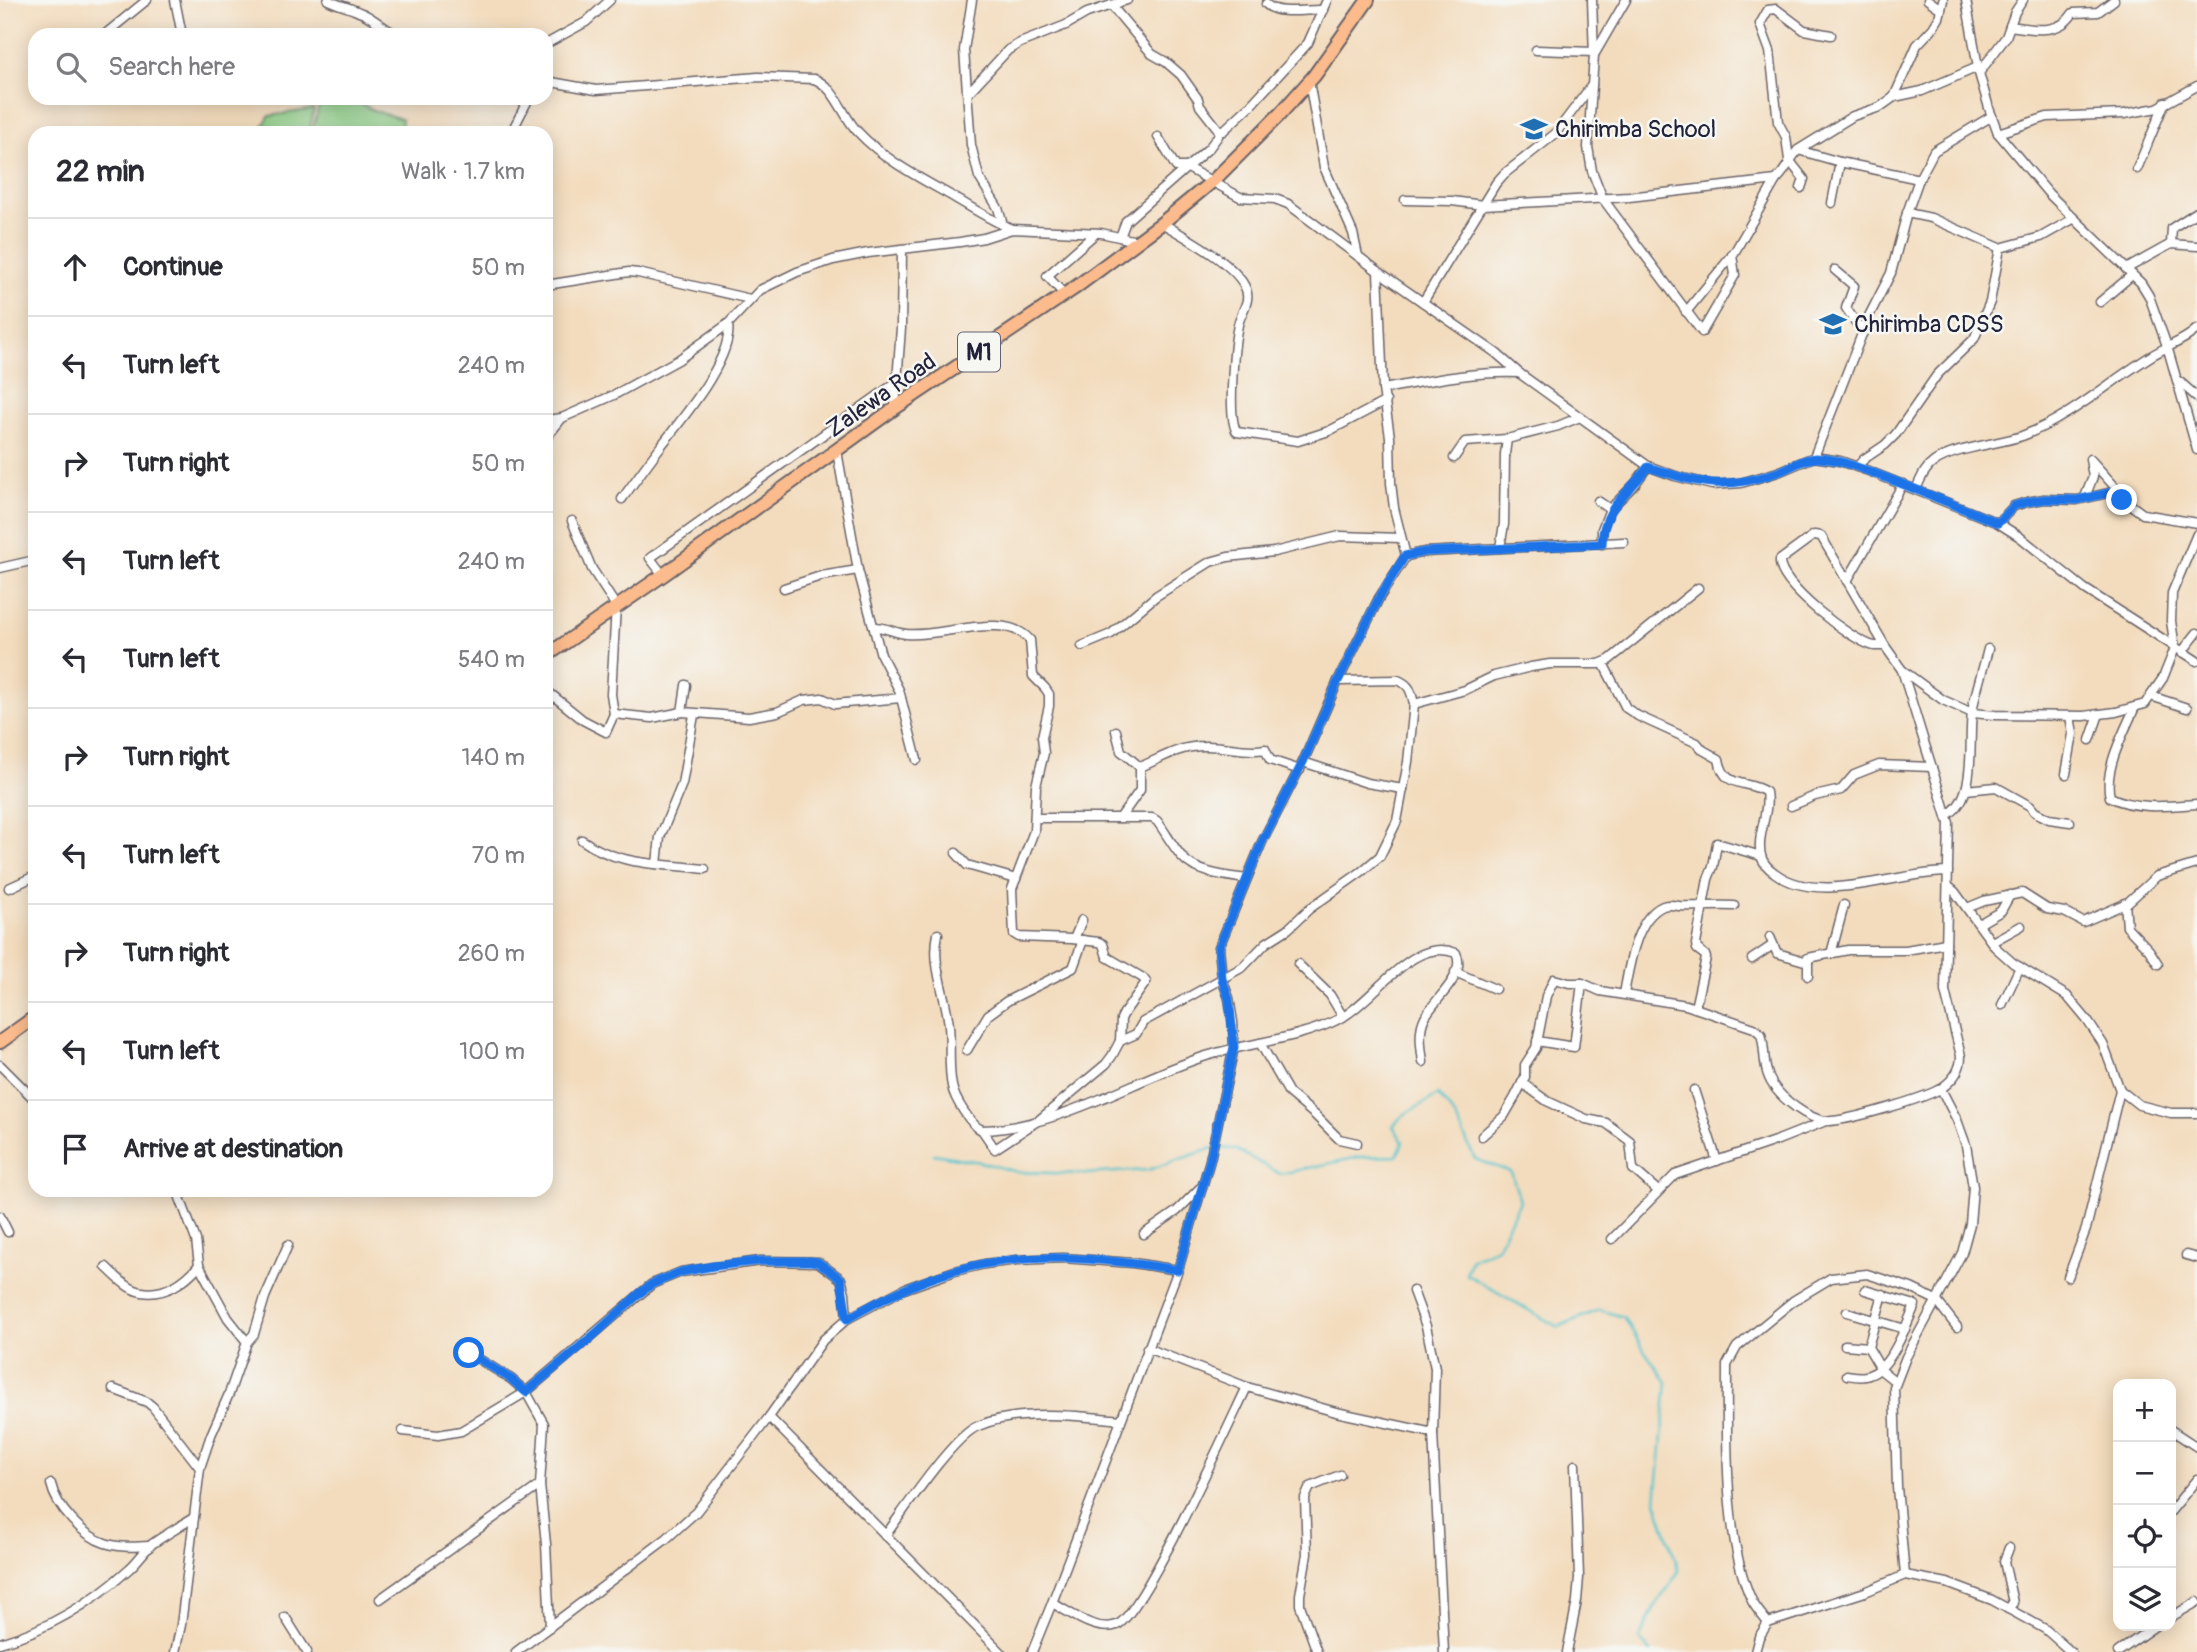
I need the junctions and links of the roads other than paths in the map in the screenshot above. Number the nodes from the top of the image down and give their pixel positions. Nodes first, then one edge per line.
1 (147, 0) edge
2 (175, 0) edge
3 (328, 0) edge
4 (353, 0) edge
5 (610, 0) edge
6 (972, 0) edge
7 (1327, 0) edge
8 (1591, 0) edge
9 (1626, 0) edge
10 (1927, 0) edge
11 (1966, 0) edge
12 (2023, 0) edge
13 (2114, 0) edge
14 (1120, 1) edge
15 (1363, 2) edge
16 (1266, 4) dead end
17 (1942, 5) edge
18 (1323, 10) junction
19 (358, 11) junction
20 (2010, 26) junction
21 (113, 28) edge
22 (181, 28) edge
23 (382, 28) edge
24 (1831, 34) dead end
25 (553, 40) edge
26 (1536, 50) dead end
27 (1594, 54) junction
28 (1979, 70) junction
29 (1309, 81) junction
30 (553, 82) edge
31 (1592, 85) junction
32 (2197, 86) edge
33 (968, 93) junction
34 (1895, 97) junction
35 (2165, 102) junction
36 (525, 105) edge
37 (1992, 116) junction
38 (515, 126) edge
39 (1219, 130) junction
40 (1998, 133) junction
41 (1158, 136) dead end
42 (1798, 150) junction
43 (1789, 160) junction
44 (1840, 162) junction
45 (1186, 167) junction
46 (2137, 169) dead end
47 (1919, 179) junction
48 (1214, 180) junction
49 (1776, 180) junction
50 (1801, 188) dead end
51 (1603, 199) junction
52 (1405, 200) dead end
53 (1832, 203) dead end
54 (1483, 205) junction
55 (2197, 212) edge
56 (1907, 213) junction
57 (2073, 219) junction
58 (1163, 223) junction
59 (1007, 227) junction
60 (1096, 233) junction
61 (1120, 237) junction
62 (1137, 241) junction
63 (2171, 244) junction
64 (2197, 246) edge
65 (2000, 248) junction
66 (902, 250) junction
67 (1732, 255) junction
68 (1358, 256) junction
69 (1835, 270) dead end
70 (1378, 271) junction
71 (2129, 272) junction
72 (553, 284) edge
73 (1065, 295) junction
74 (750, 299) junction
75 (1423, 302) junction
76 (2100, 302) dead end
77 (1686, 312) junction
78 (728, 324) junction
79 (2197, 329) edge
80 (1863, 332) junction
81 (2167, 346) junction
82 (1499, 373) junction
83 (1519, 373) junction
84 (1478, 381) dead end
85 (897, 382) junction
86 (2179, 382) junction
87 (1384, 389) junction
88 (2197, 397) edge
89 (1386, 401) junction
90 (895, 408) junction
91 (1580, 417) junction
92 (562, 418) junction
93 (553, 419) edge
94 (553, 429) edge
95 (1507, 439) junction
96 (2197, 450) edge
97 (837, 451) junction
98 (1814, 457) junction
99 (1454, 458) dead end
100 (1648, 467) junction
101 (1857, 467) junction
102 (1903, 484) junction
103 (1916, 489) junction
104 (2115, 494) junction
105 (2085, 497) junction
106 (622, 499) dead end
107 (1598, 501) dead end
108 (1610, 509) junction
109 (572, 521) dead end
110 (1998, 523) junction
111 (2197, 523) edge
112 (2197, 534) edge
113 (1400, 538) junction
114 (1624, 542) dead end
115 (1602, 544) junction
116 (1500, 548) junction
117 (1405, 556) junction
118 (28, 562) edge
119 (0, 568) edge
120 (858, 570) junction
121 (663, 575) junction
122 (1847, 580) junction
123 (784, 588) dead end
124 (1698, 588) dead end
125 (616, 606) junction
126 (874, 627) junction
127 (2197, 633) edge
128 (1082, 646) dead end
129 (1885, 646) junction
130 (1988, 649) dead end
131 (2179, 650) junction
132 (553, 651) edge
133 (2197, 661) edge
134 (1603, 663) junction
135 (1902, 670) junction
136 (1338, 681) junction
137 (686, 685) dead end
138 (553, 696) edge
139 (2151, 696) junction
140 (901, 698) junction
141 (1414, 704) junction
142 (2135, 706) junction
143 (2187, 708) dead end
144 (682, 712) junction
145 (1972, 713) junction
146 (614, 714) junction
147 (2099, 714) junction
148 (694, 715) junction
149 (2070, 716) junction
150 (1116, 731) dead end
151 (2090, 740) dead end
152 (917, 760) dead end
153 (1301, 766) junction
154 (1140, 767) junction
155 (1932, 767) junction
156 (2066, 774) dead end
157 (1403, 789) junction
158 (1966, 790) junction
159 (2197, 804) edge
160 (1791, 806) dead end
161 (1947, 815) junction
162 (1035, 818) junction
163 (1120, 818) junction
164 (2070, 822) dead end
165 (582, 840) dead end
166 (956, 853) dead end
167 (1761, 856) junction
168 (657, 864) junction
169 (2197, 864) edge
170 (705, 869) dead end
171 (1948, 872) junction
172 (28, 879) edge
173 (1016, 879) junction
174 (1246, 880) junction
175 (1948, 887) junction
176 (9, 888) dead end
177 (2010, 895) junction
178 (2125, 903) junction
179 (1844, 905) dead end
180 (1734, 906) dead end
181 (1703, 908) junction
182 (1967, 908) junction
183 (1082, 920) dead end
184 (1979, 924) junction
185 (2021, 926) dead end
186 (937, 934) dead end
187 (1078, 939) junction
188 (1992, 942) junction
189 (1946, 943) junction
190 (1831, 954) junction
191 (1752, 959) dead end
192 (1808, 962) junction
193 (1298, 964) dead end
194 (2158, 964) dead end
195 (2020, 967) junction
196 (1455, 972) junction
197 (1808, 976) dead end
198 (1222, 979) junction
199 (1582, 983) junction
200 (1495, 989) dead end
201 (1624, 994) junction
202 (2003, 1005) dead end
203 (1695, 1008) junction
204 (1343, 1017) junction
205 (28, 1021) edge
206 (1, 1038) edge
207 (1120, 1041) junction
208 (1537, 1041) junction
209 (1260, 1043) junction
210 (1234, 1047) junction
211 (967, 1050) dead end
212 (1423, 1062) dead end
213 (0, 1065) edge
214 (1522, 1083) junction
215 (1941, 1089) junction
216 (1694, 1090) dead end
217 (2120, 1090) junction
218 (28, 1093) edge
219 (2197, 1113) edge
220 (1039, 1121) junction
221 (1826, 1121) junction
222 (982, 1130) junction
223 (1482, 1136) dead end
224 (1357, 1143) dead end
225 (1717, 1161) junction
226 (1202, 1186) junction
227 (1658, 1191) junction
228 (180, 1197) edge
229 (0, 1216) edge
230 (8, 1232) dead end
231 (1144, 1234) dead end
232 (1612, 1240) dead end
233 (288, 1245) dead end
234 (2186, 1255) dead end
235 (2197, 1258) edge
236 (199, 1265) junction
237 (106, 1267) dead end
238 (1178, 1270) junction
239 (2068, 1277) dead end
240 (1865, 1290) dead end
241 (1413, 1291) dead end
242 (1883, 1294) junction
243 (1936, 1300) junction
244 (1847, 1312) dead end
245 (847, 1319) junction
246 (1876, 1320) junction
247 (1957, 1327) dead end
248 (1905, 1329) junction
249 (247, 1342) junction
250 (1845, 1345) dead end
251 (1147, 1348) junction
252 (1868, 1348) junction
253 (469, 1353) dead end
254 (1881, 1369) junction
255 (1847, 1375) dead end
256 (1896, 1382) junction
257 (1247, 1387) junction
258 (113, 1390) dead end
259 (526, 1392) junction
260 (769, 1417) junction
261 (1121, 1420) junction
262 (403, 1431) dead end
263 (1433, 1433) junction
264 (2176, 1433) edge
265 (2197, 1447) edge
266 (1575, 1465) dead end
267 (200, 1468) junction
268 (1340, 1475) dead end
269 (2197, 1479) edge
270 (51, 1484) dead end
271 (540, 1485) junction
272 (2176, 1505) edge
273 (193, 1518) junction
274 (885, 1536) junction
275 (150, 1546) junction
276 (2008, 1548) dead end
277 (1906, 1575) junction
278 (380, 1599) dead end
279 (2197, 1602) edge
280 (1052, 1603) junction
281 (2008, 1609) junction
282 (2176, 1614) edge
283 (285, 1617) dead end
284 (1768, 1623) junction
285 (550, 1627) junction
286 (2148, 1631) edge
287 (0, 1643) edge
288 (176, 1652) edge
289 (307, 1652) edge
290 (516, 1652) edge
291 (1001, 1652) edge
292 (1032, 1652) edge
293 (1317, 1652) edge
294 (1444, 1652) edge
295 (1567, 1652) edge
296 (1755, 1652) edge
297 (2071, 1652) edge
298 (2118, 1652) edge

1 - 21 street
2 - 22 street
3 - 19 street
4 - 19 street
5 - 25 street
6 - 33 street
7 - 18 street
8 - 27 street
9 - 27 street
10 - 17 street
11 - 28 street
12 - 20 street
13 - 20 street
14 - 33 street
14 - 39 street
15 - 29 highway, Zalewa Road / M1
16 - 18 street
17 - 34 street
18 - 39 street
19 - 23 street
20 - 28 street
24 - 43 street
26 - 27 street
27 - 31 street
28 - 34 street
28 - 37 street
29 - 48 highway, Zalewa Road / M1
29 - 68 street
30 - 59 street
31 - 51 street
31 - 54 street
32 - 35 street
33 - 59 street
34 - 42 street
35 - 40 street
35 - 46 street
36 - 38 street
37 - 40 street
37 - 47 street
39 - 45 street
40 - 57 street
41 - 45 street
42 - 43 street
42 - 44 street
43 - 49 street
43 - 50 street
44 - 47 street
44 - 53 street
45 - 48 street
45 - 61 street
47 - 56 street
48 - 58 highway, Zalewa Road / M1
48 - 68 street
49 - 51 street
49 - 67 street
51 - 54 street
51 - 77 street
52 - 54 street
54 - 75 street
55 - 63 street
56 - 65 street
56 - 80 street
57 - 65 street
57 - 71 street
58 - 62 highway, Zalewa Road / M1
58 - 89 street
59 - 60 street
59 - 66 street
60 - 61 street
60 - 73 street
61 - 62 street
62 - 73 highway, Zalewa Road / M1
63 - 64 street
63 - 71 street
65 - 101 street
66 - 74 street
66 - 85 street
67 - 77 street
67 - 77 street
68 - 70 street
69 - 80 street
70 - 75 street
70 - 87 street
71 - 76 street
71 - 81 street
72 - 74 street
73 - 90 highway, Zalewa Road / M1
74 - 78 street
75 - 83 street
78 - 92 street
78 - 106 street
79 - 81 street
80 - 98 street
81 - 86 street
81 - 103 street
82 - 83 street
82 - 84 street
82 - 87 street
83 - 91 street
85 - 90 street
85 - 121 street
86 - 88 street
86 - 96 street
87 - 89 street
89 - 113 street
90 - 97 highway, Zalewa Road / M1
91 - 95 street
91 - 100 street
92 - 93 street
92 - 94 street
95 - 99 street
95 - 116 street
97 - 120 street
97 - 121 highway, Zalewa Road / M1
98 - 100 street
98 - 101 street
100 - 108 street
101 - 102 street
102 - 103 street
102 - 122 street
103 - 110 street
104 - 105 street
104 - 105 street
104 - 111 street
105 - 110 street
107 - 108 street
108 - 115 street
109 - 125 street
110 - 131 street
112 - 131 street
113 - 117 street
113 - 128 street
114 - 115 street
115 - 116 street
116 - 117 street
117 - 136 street
118 - 119 street
120 - 123 street
120 - 126 street
121 - 125 highway, Zalewa Road / M1
122 - 129 street
122 - 129 street
124 - 134 street
125 - 132 highway, Zalewa Road / M1
125 - 146 street
126 - 140 street
126 - 162 street
127 - 131 street
129 - 135 street
130 - 145 street
131 - 133 street
131 - 139 street
134 - 141 street
134 - 167 street
135 - 145 street
135 - 155 street
136 - 141 street
136 - 153 street
137 - 144 street
138 - 146 street
139 - 142 street
139 - 143 street
140 - 148 street
140 - 152 street
141 - 157 street
142 - 147 street
142 - 159 street
144 - 146 street
144 - 148 street
145 - 149 street
145 - 158 street
147 - 149 street
147 - 151 street
148 - 168 street
149 - 156 street
150 - 154 street
153 - 154 street
153 - 157 street
153 - 174 street
154 - 163 street
155 - 160 street
155 - 161 street
157 - 198 street
158 - 161 street
158 - 164 street
161 - 171 street
162 - 163 street
162 - 173 street
163 - 174 street
165 - 168 street
166 - 173 street
167 - 171 street
167 - 181 street
168 - 170 street
169 - 178 street
171 - 175 street
172 - 176 street
173 - 187 street
174 - 198 street
175 - 182 street
175 - 189 street
177 - 178 street
177 - 182 street
177 - 184 street
178 - 194 street
179 - 190 street
180 - 181 street
181 - 201 street
181 - 203 street
182 - 184 street
183 - 187 street
184 - 188 street
185 - 188 street
186 - 222 street
187 - 207 street
187 - 211 street
188 - 195 street
189 - 190 street
189 - 215 street
190 - 192 street
191 - 192 street
192 - 197 street
193 - 204 street
195 - 202 street
195 - 217 street
196 - 200 street
196 - 204 street
196 - 212 street
198 - 207 street
198 - 210 street
199 - 201 street
199 - 208 street
199 - 208 street
201 - 203 street
203 - 221 street
204 - 209 street
205 - 206 highway
207 - 220 street
208 - 214 street
209 - 210 street
209 - 224 street
210 - 220 street
210 - 226 street
213 - 218 street
214 - 223 street
214 - 227 street
215 - 221 street
215 - 243 street
216 - 225 street
217 - 219 street
217 - 239 street
220 - 222 street
220 - 222 street
221 - 225 street
225 - 227 street
226 - 231 street
226 - 238 street
227 - 232 street
228 - 236 street
229 - 230 street
233 - 249 street
234 - 235 street
236 - 237 street
236 - 249 street
238 - 245 street
238 - 251 street
240 - 242 street
241 - 263 street
242 - 246 street
242 - 248 street
243 - 247 street
243 - 256 street
243 - 284 street
244 - 246 street
245 - 259 street
245 - 260 street
246 - 248 street
246 - 252 street
248 - 254 street
249 - 267 street
250 - 252 street
251 - 257 street
251 - 261 street
252 - 254 street
253 - 259 street
254 - 255 street
254 - 256 street
256 - 277 street
257 - 263 street
257 - 280 street
258 - 267 street
259 - 262 street
259 - 271 street
260 - 274 street
260 - 285 street
261 - 274 street
261 - 280 street
263 - 294 street
264 - 265 street
266 - 295 street
267 - 273 street
268 - 293 street
269 - 272 street
270 - 275 street
271 - 278 street
271 - 285 street
273 - 275 street
273 - 288 street
274 - 291 street
275 - 287 street
276 - 281 street
277 - 281 street
277 - 284 street
279 - 282 street
280 - 292 street
281 - 297 street
283 - 289 street
284 - 296 street
285 - 290 street
286 - 298 street

